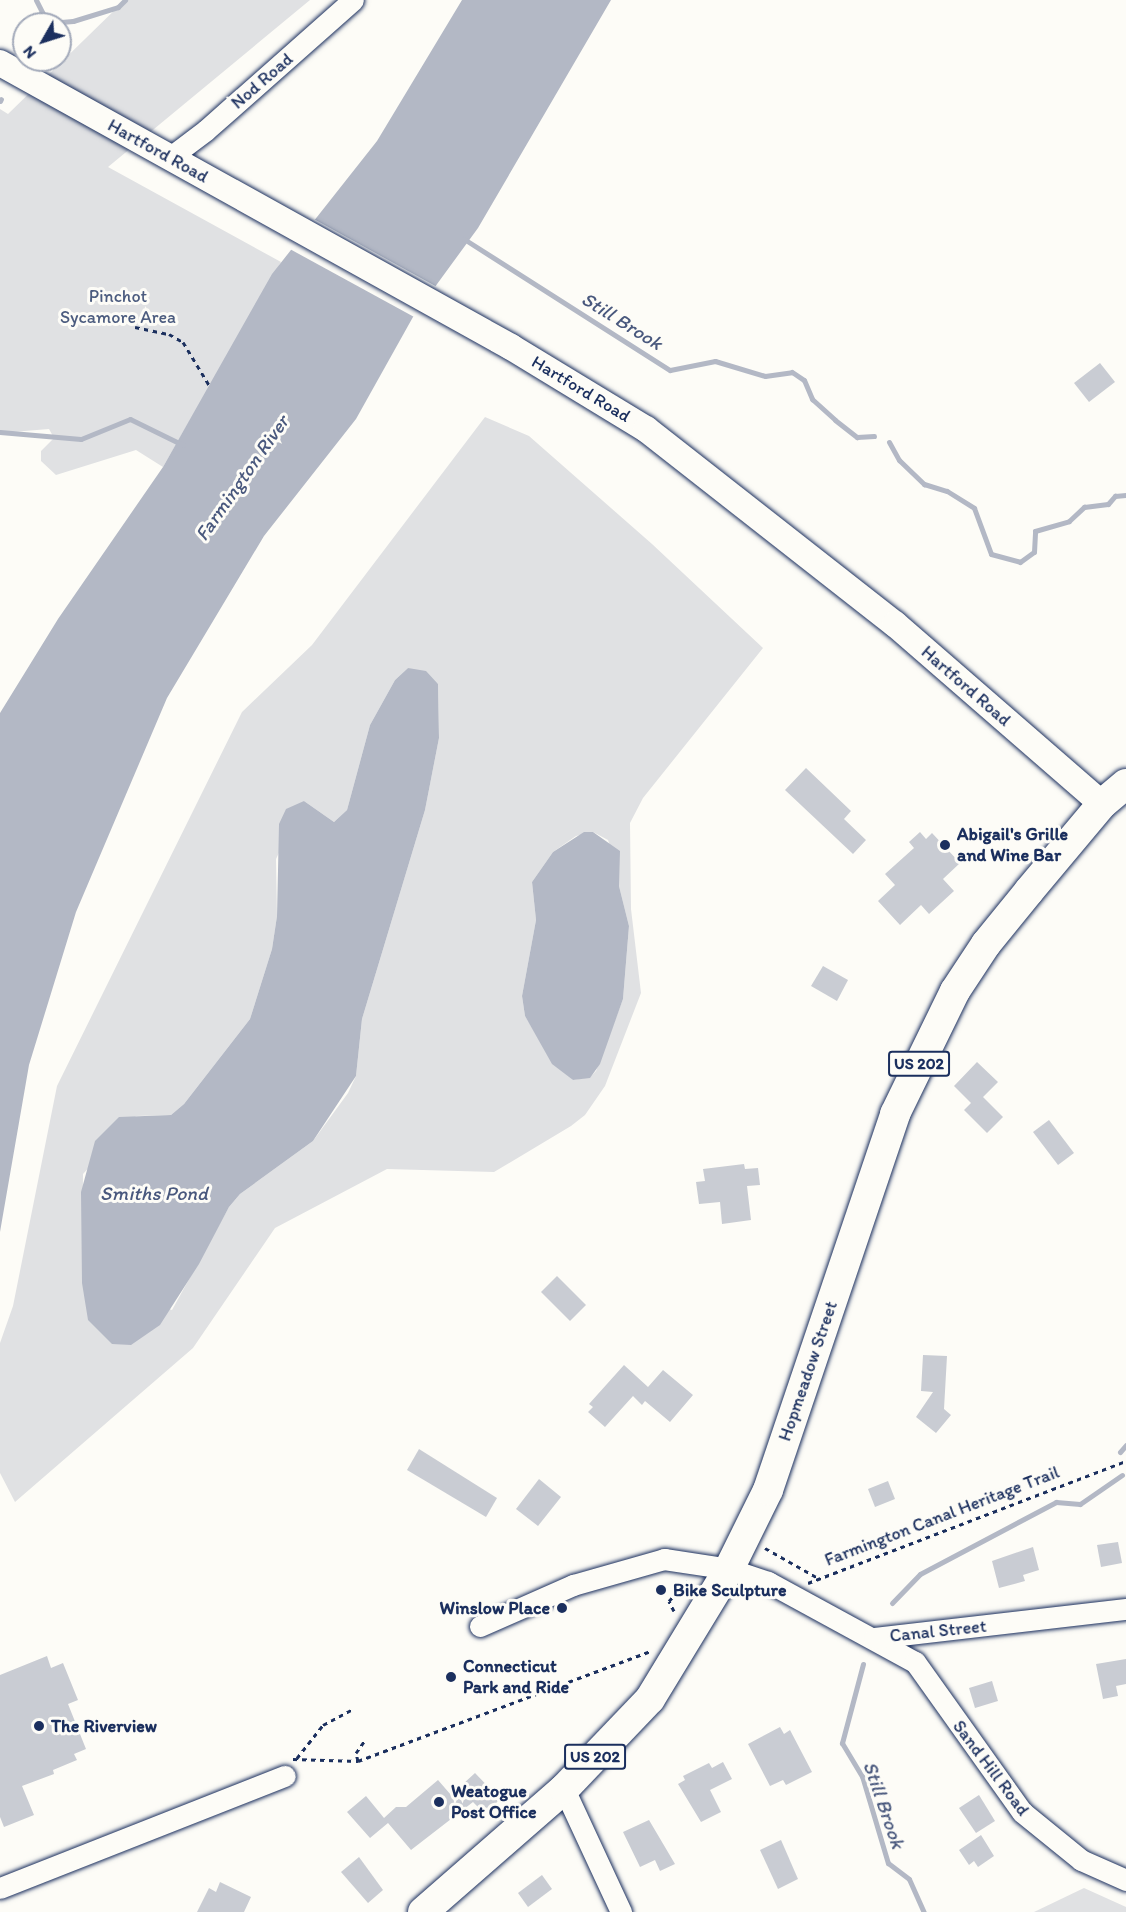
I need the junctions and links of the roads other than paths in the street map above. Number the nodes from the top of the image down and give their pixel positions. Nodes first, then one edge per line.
1 (353, 0) edge
2 (0, 63) edge
3 (169, 158) junction
4 (1126, 784) edge
5 (1102, 804) junction
6 (729, 1569) junction
7 (1126, 1609) edge
8 (480, 1626) dead end
9 (874, 1638) junction
10 (285, 1776) road end
11 (564, 1789) junction
12 (1126, 1880) edge
13 (0, 1888) edge
14 (423, 1912) edge
15 (621, 1912) edge

1 - 3 street, Nod Road
2 - 3 main road, Hartford Road
3 - 5 main road, Hartford Road
4 - 5 highway, Hopmeadow Street / US 202
5 - 6 highway, Hopmeadow Street / US 202
6 - 8 street
6 - 9 street, Canal Street
6 - 11 highway, Hopmeadow Street / US 202
7 - 9 street, Canal Street
9 - 12 street, Sand Hill Road
10 - 13 street
11 - 14 highway, Hopmeadow Street / US 202
11 - 15 street

